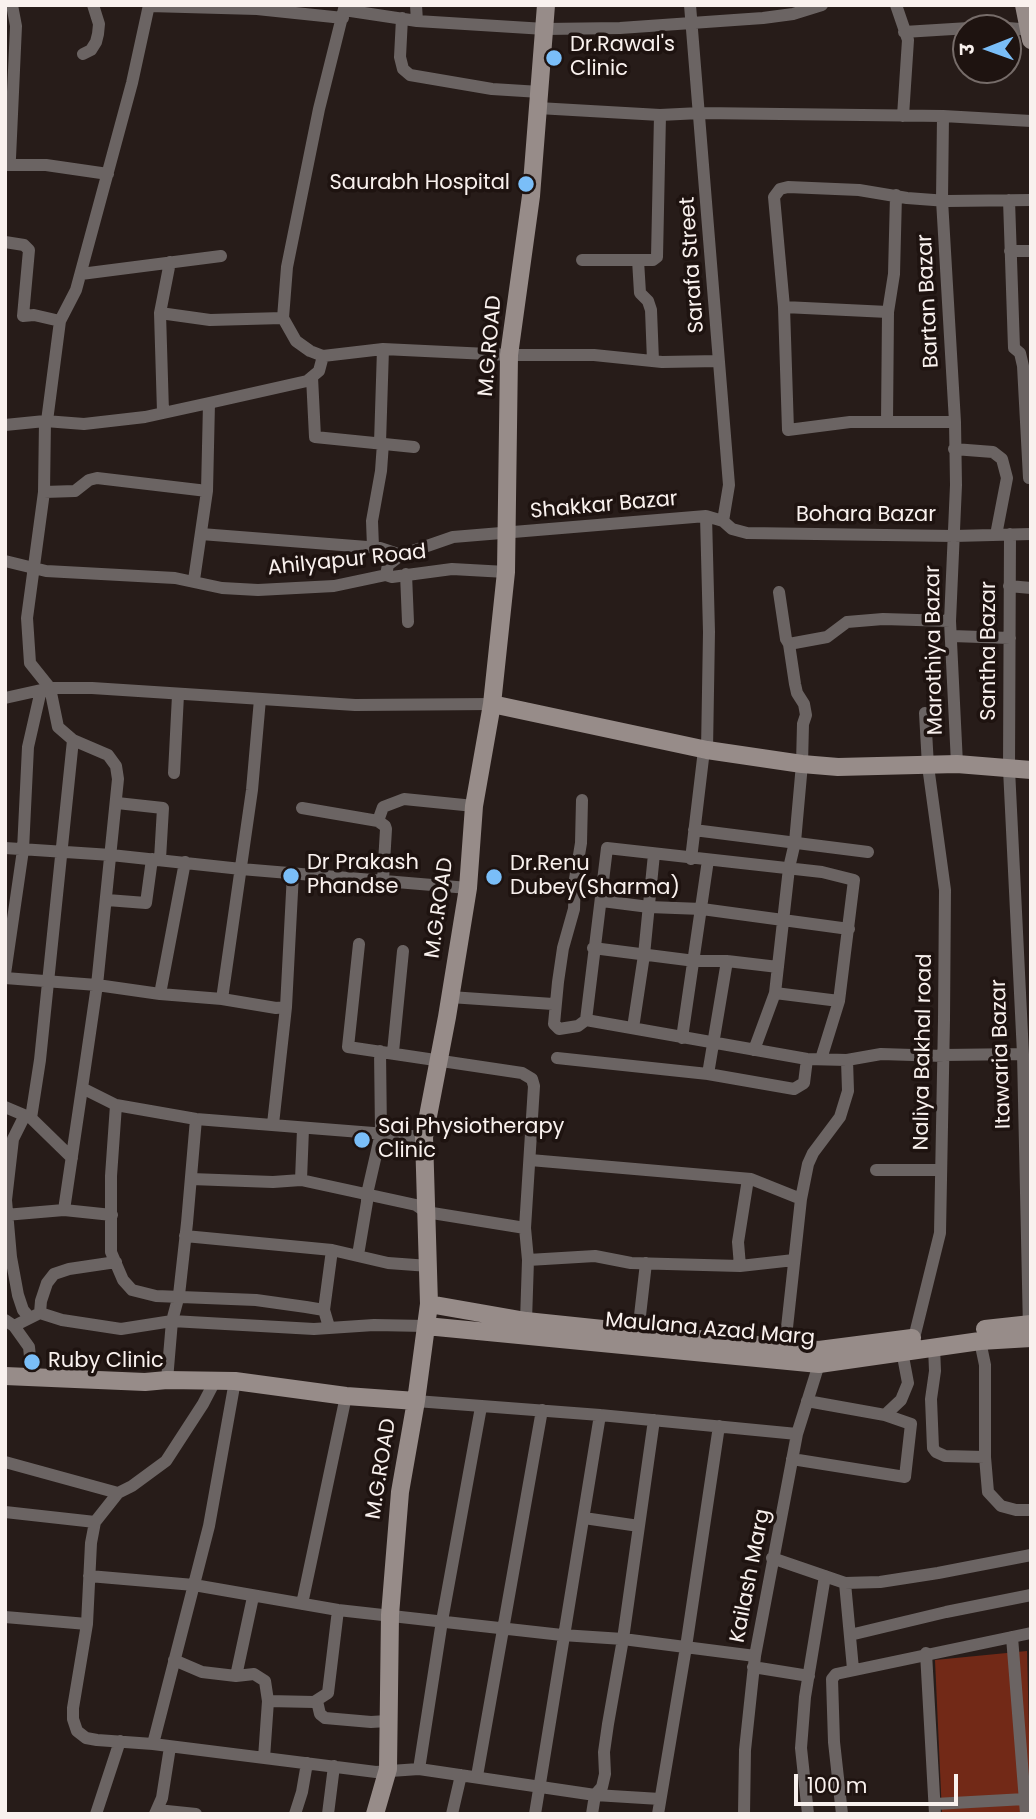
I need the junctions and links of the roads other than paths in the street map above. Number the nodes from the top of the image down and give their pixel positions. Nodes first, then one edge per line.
1 (12, 5) edge
2 (93, 5) edge
3 (416, 5) edge
4 (545, 5) edge
5 (690, 5) edge
6 (822, 5) edge
7 (896, 5) edge
8 (1024, 5) edge
9 (149, 6) edge
10 (344, 11) edge
11 (401, 18) junction
12 (417, 21) junction
13 (692, 23) junction
14 (545, 29) junction
15 (952, 29) edge
16 (904, 32) junction
17 (1030, 33) edge
18 (83, 54) dead end
19 (539, 100) junction
20 (700, 113) junction
21 (660, 115) junction
22 (943, 116) junction
23 (903, 117) junction
24 (1031, 121) edge
25 (5, 162) edge
26 (108, 174) junction
27 (896, 195) junction
28 (942, 200) junction
29 (1009, 200) junction
30 (1031, 200) edge
31 (5, 242) edge
32 (1010, 251) junction
33 (1031, 251) edge
34 (221, 256) dead end
35 (582, 260) dead end
36 (638, 260) junction
37 (170, 262) junction
38 (81, 274) junction
39 (784, 307) junction
40 (888, 312) junction
41 (159, 313) junction
42 (283, 318) junction
43 (60, 321) junction
44 (383, 349) junction
45 (1025, 352) edge
46 (509, 355) junction
47 (323, 356) junction
48 (653, 361) junction
49 (719, 361) junction
50 (312, 377) junction
51 (209, 403) junction
52 (163, 412) junction
53 (46, 421) junction
54 (887, 422) junction
55 (955, 422) junction
56 (5, 425) edge
57 (1028, 429) edge
58 (381, 443) junction
59 (414, 447) dead end
60 (954, 449) junction
61 (1007, 478) junction
62 (1030, 478) edge
63 (956, 485) joint
64 (207, 491) junction
65 (44, 492) junction
66 (706, 516) junction
67 (723, 521) junction
68 (201, 534) junction
69 (507, 534) junction
70 (1010, 534) junction
71 (1031, 534) edge
72 (996, 535) junction
73 (954, 536) junction
74 (373, 547) junction
75 (401, 555) junction
76 (5, 561) edge
77 (34, 566) junction
78 (506, 572) junction
79 (406, 574) junction
80 (386, 575) junction
81 (194, 580) junction
82 (1009, 586) junction
83 (1031, 588) edge
84 (779, 592) dead end
85 (950, 621) junction
86 (408, 622) dead end
87 (952, 635) junction
88 (1010, 638) junction
89 (789, 644) junction
90 (46, 689) junction
91 (178, 695) junction
92 (5, 698) edge
93 (260, 699) junction
94 (492, 704) junction
95 (925, 713) dead end
96 (73, 740) junction
97 (705, 750) junction
98 (802, 764) junction
99 (957, 764) junction
100 (928, 766) junction
101 (1009, 769) junction
102 (1031, 771) edge
103 (174, 773) dead end
104 (582, 800) dead end
105 (117, 803) junction
106 (474, 806) junction
107 (302, 808) dead end
108 (378, 821) junction
109 (694, 830) junction
110 (795, 842) junction
111 (5, 848) edge
112 (23, 850) junction
113 (868, 852) dead end
114 (63, 853) junction
115 (654, 854) junction
116 (111, 855) junction
117 (156, 859) junction
118 (691, 859) junction
119 (708, 860) junction
120 (186, 862) junction
121 (789, 868) junction
122 (241, 869) junction
123 (293, 873) junction
124 (383, 880) junction
125 (468, 888) junction
126 (107, 900) junction
127 (602, 901) junction
128 (649, 907) junction
129 (702, 909) junction
130 (784, 920) junction
131 (849, 929) junction
132 (359, 944) dead end
133 (593, 948) junction
134 (402, 951) dead end
135 (644, 955) junction
136 (695, 961) junction
137 (727, 961) junction
138 (778, 967) junction
139 (5, 976) edge
140 (47, 982) junction
141 (97, 985) junction
142 (775, 993) junction
143 (160, 995) junction
144 (450, 998) junction
145 (222, 999) junction
146 (839, 1001) junction
147 (286, 1007) junction
148 (555, 1007) junction
149 (586, 1020) junction
150 (633, 1028) junction
151 (682, 1038) junction
152 (714, 1041) junction
153 (754, 1050) junction
154 (380, 1051) junction
155 (393, 1052) junction
156 (1023, 1054) junction
157 (943, 1055) junction
158 (557, 1058) dead end
159 (807, 1059) junction
160 (821, 1059) junction
161 (847, 1060) junction
162 (437, 1062) junction
163 (708, 1074) junction
164 (82, 1088) junction
165 (1027, 1100) edge
166 (116, 1105) junction
167 (5, 1107) edge
168 (27, 1118) junction
169 (196, 1119) junction
170 (273, 1124) junction
171 (303, 1129) junction
172 (381, 1133) junction
173 (424, 1137) junction
174 (72, 1158) junction
175 (530, 1160) junction
176 (876, 1170) dead end
177 (941, 1170) junction
178 (191, 1179) junction
179 (748, 1179) junction
180 (301, 1180) junction
181 (367, 1194) junction
182 (801, 1199) junction
183 (64, 1210) junction
184 (426, 1212) junction
185 (6, 1215) edge
186 (112, 1215) junction
187 (525, 1228) junction
188 (185, 1236) junction
189 (1029, 1236) edge
190 (332, 1250) junction
191 (358, 1255) junction
192 (528, 1260) junction
193 (794, 1260) junction
194 (116, 1262) junction
195 (646, 1263) junction
196 (429, 1266) junction
197 (740, 1266) junction
198 (179, 1295) junction
199 (429, 1304) junction
200 (324, 1310) junction
201 (35, 1315) junction
202 (172, 1321) junction
203 (526, 1321) junction
204 (9, 1323) edge
205 (426, 1326) junction
206 (329, 1327) junction
207 (1030, 1331) edge
208 (638, 1333) junction
209 (980, 1341) junction
210 (908, 1344) junction
211 (934, 1347) junction
212 (784, 1355) junction
213 (819, 1357) junction
214 (5, 1376) edge
215 (32, 1377) junction
216 (167, 1380) junction
217 (215, 1381) junction
218 (235, 1381) junction
219 (346, 1396) junction
220 (416, 1401) junction
221 (807, 1401) junction
222 (481, 1406) junction
223 (542, 1410) junction
224 (600, 1415) junction
225 (885, 1415) junction
226 (654, 1420) junction
227 (719, 1426) junction
228 (797, 1433) junction
229 (985, 1458) junction
230 (792, 1459) junction
231 (5, 1462) edge
232 (118, 1493) junction
233 (1031, 1510) edge
234 (5, 1512) edge
235 (584, 1518) junction
236 (95, 1522) junction
237 (639, 1526) junction
238 (1031, 1555) edge
239 (772, 1558) junction
240 (89, 1576) junction
241 (825, 1576) junction
242 (845, 1583) junction
243 (194, 1586) junction
244 (1031, 1595) edge
245 (253, 1597) junction
246 (302, 1604) junction
247 (338, 1610) junction
248 (390, 1615) junction
249 (5, 1617) edge
250 (442, 1621) junction
251 (87, 1624) junction
252 (501, 1629) junction
253 (1031, 1633) edge
254 (562, 1635) junction
255 (850, 1635) junction
256 (1013, 1637) junction
257 (623, 1639) junction
258 (686, 1647) junction
259 (926, 1653) junction
260 (174, 1660) junction
261 (754, 1662) junction
262 (853, 1669) junction
263 (236, 1676) junction
264 (809, 1676) junction
265 (268, 1701) junction
266 (317, 1701) junction
267 (387, 1721) junction
268 (120, 1741) junction
269 (153, 1744) junction
270 (170, 1747) junction
271 (264, 1758) junction
272 (307, 1763) junction
273 (334, 1766) junction
274 (388, 1769) junction
275 (419, 1769) junction
276 (461, 1775) junction
277 (477, 1776) junction
278 (539, 1785) junction
279 (595, 1795) junction
280 (1025, 1798) junction
281 (660, 1799) junction
282 (935, 1809) edge
283 (156, 1812) edge
284 (96, 1814) edge
285 (196, 1814) edge
286 (295, 1814) edge
287 (328, 1814) edge
288 (375, 1814) edge
289 (452, 1814) edge
290 (535, 1814) edge
291 (592, 1814) edge
292 (657, 1814) edge
293 (744, 1814) edge
294 (808, 1814) edge
295 (842, 1814) edge
296 (1026, 1814) edge

1 - 25 street
2 - 18 street
3 - 12 street
4 - 14 street, M.G.ROAD
5 - 13 street, Sarafa Street
6 - 13 street
7 - 16 street
8 - 17 street
9 - 10 street
9 - 26 street
10 - 11 street
10 - 42 street
11 - 12 street
11 - 19 street
12 - 14 street
13 - 14 street
13 - 20 street, Sarafa Street
14 - 19 street, M.G.ROAD
15 - 16 street
16 - 23 street
19 - 21 street
19 - 46 street, M.G.ROAD
20 - 21 street
20 - 23 street
20 - 49 street, Sarafa Street
21 - 36 street
22 - 23 street
22 - 24 street
22 - 28 street, Bartan Bazar
25 - 26 street
26 - 38 street
27 - 28 street
27 - 39 street
27 - 40 street
28 - 29 street
28 - 55 street, Bartan Bazar
29 - 30 street
29 - 32 street
31 - 43 street
32 - 33 street
32 - 45 street
34 - 37 street
35 - 36 street
36 - 48 street
37 - 38 street
37 - 41 street
38 - 43 street
39 - 40 street
39 - 54 street
40 - 54 street
41 - 42 street
41 - 52 street
42 - 47 street
43 - 53 street
44 - 46 street
44 - 47 street
44 - 58 street
45 - 57 street
46 - 48 street
46 - 69 street, M.G.ROAD
47 - 50 street
48 - 49 street
49 - 67 street, Sarafa Street
50 - 51 street
50 - 58 street
51 - 52 street
51 - 64 street
52 - 53 street
53 - 56 street
53 - 65 street
54 - 55 street
55 - 60 street, Bartan Bazar
57 - 62 street
58 - 59 street
58 - 74 street
60 - 61 street
60 - 63 street, Bartan Bazar
61 - 62 street
61 - 72 street
63 - 73 street, Marothiya Bazar
64 - 65 street
64 - 68 street
65 - 77 street
66 - 67 street, Bohara Bazar
66 - 69 street, Shakkar Bazar
66 - 97 street
67 - 73 street, Bohara Bazar
68 - 74 street
68 - 81 street
69 - 75 street, Shakkar Bazar
69 - 78 street, M.G.ROAD
70 - 71 street, Bohara Bazar
70 - 72 street, Bohara Bazar
70 - 82 street, Santha Bazar
72 - 73 street, Bohara Bazar
73 - 85 street, Marothiya Bazar
74 - 75 street
75 - 80 street
76 - 77 street, Ahilyapur Road
77 - 81 street, Ahilyapur Road
77 - 90 street
78 - 79 street, Ahilyapur Road
78 - 94 street, M.G.ROAD
79 - 80 street, Ahilyapur Road
79 - 86 street
80 - 81 street, Ahilyapur Road
82 - 83 street
82 - 88 street, Santha Bazar
84 - 89 street
85 - 87 street, Marothiya Bazar
85 - 89 street
87 - 88 street
87 - 99 street, Marothiya Bazar
88 - 101 street, Santha Bazar
89 - 98 street
90 - 91 street
90 - 92 street
90 - 96 street
90 - 112 street
91 - 93 street
91 - 103 street
93 - 94 street
93 - 122 street
94 - 97 street
94 - 106 street, M.G.ROAD
95 - 100 street, Naliya Bakhal road
96 - 105 street
96 - 114 street
97 - 98 street
97 - 109 street
98 - 100 street
98 - 110 street
99 - 100 street
99 - 101 street
100 - 157 street, Naliya Bakhal road
101 - 102 street
101 - 156 street, Itawaria Bazar
104 - 148 street
105 - 116 street
105 - 117 street
106 - 108 street
106 - 125 street, M.G.ROAD
107 - 108 street
108 - 124 street
109 - 110 street
109 - 118 street
110 - 113 street
110 - 121 street
111 - 112 street
112 - 114 street
112 - 139 street
114 - 116 street
114 - 140 street
115 - 118 street
115 - 127 street
115 - 128 street
116 - 117 street
116 - 126 street
117 - 120 street
117 - 126 street
118 - 119 street
119 - 121 street
119 - 129 street
120 - 122 street
120 - 143 street
121 - 130 street
121 - 131 street
122 - 123 street
122 - 145 street
123 - 124 street
123 - 147 street
124 - 125 street
125 - 144 street, M.G.ROAD
126 - 141 street
127 - 128 street
127 - 133 street
128 - 129 street
128 - 135 street
129 - 130 street
129 - 136 street
130 - 131 street
130 - 138 street
131 - 146 street
132 - 154 street
133 - 135 street
133 - 149 street
134 - 155 street
135 - 136 street
135 - 150 street
136 - 137 street
136 - 151 street
137 - 138 street
137 - 152 street
138 - 142 street
139 - 140 street
140 - 141 street
140 - 168 street
141 - 143 street
141 - 164 street
142 - 146 street
142 - 153 street
143 - 145 street
144 - 148 street
144 - 162 street, M.G.ROAD
145 - 147 street
146 - 160 street
147 - 170 street
148 - 149 street
149 - 150 street
150 - 151 street
151 - 152 street
152 - 153 street
152 - 163 street
153 - 159 street
154 - 155 street
154 - 172 street
155 - 162 street
156 - 157 street
156 - 165 street, Itawaria Bazar
157 - 161 street
157 - 177 street, Naliya Bakhal road
158 - 163 street
159 - 160 street
159 - 163 street
160 - 161 street
161 - 182 street
162 - 173 street, M.G.ROAD
162 - 175 street
164 - 166 street
164 - 174 street
165 - 189 street, Itawaria Bazar
166 - 169 street
166 - 186 street
167 - 168 street
168 - 174 street
168 - 185 street
169 - 170 street
169 - 178 street
170 - 171 street
171 - 172 street
171 - 180 street
172 - 173 street
172 - 181 street
173 - 184 street, M.G.ROAD
174 - 183 street
175 - 179 street
175 - 187 street
176 - 177 street
177 - 210 street, Naliya Bakhal road
178 - 180 street
178 - 188 street
179 - 182 street
179 - 197 street
180 - 181 street
181 - 184 street
181 - 191 street
182 - 193 street
183 - 185 street
183 - 186 street
184 - 187 street
184 - 196 street, M.G.ROAD
185 - 201 street
186 - 194 street
187 - 192 street
188 - 190 street
188 - 198 street
189 - 207 street, Itawaria Bazar
190 - 191 street
190 - 200 street
191 - 196 street
192 - 195 street
192 - 203 street
193 - 197 street
193 - 212 street
194 - 198 street
194 - 201 street
195 - 197 street
195 - 208 street
196 - 199 street, M.G.ROAD
198 - 200 street
198 - 202 street
199 - 203 street, Maulana Azad Marg
199 - 205 street, M.G.ROAD
200 - 206 street
201 - 202 street
201 - 204 street
202 - 206 street
202 - 216 street
203 - 208 street, Maulana Azad Marg
204 - 215 street
205 - 206 street
205 - 212 street, Maulana Azad Marg
205 - 220 street, M.G.ROAD
207 - 209 street, Maulana Azad Marg
207 - 210 street, Maulana Azad Marg
208 - 212 street, Maulana Azad Marg
209 - 211 street, Maulana Azad Marg
209 - 229 street
210 - 211 street, Maulana Azad Marg
210 - 213 street, Maulana Azad Marg
210 - 225 street
211 - 229 street
212 - 213 street, Maulana Azad Marg
213 - 221 street, Kailash Marg
214 - 215 street
215 - 216 street
216 - 217 street
217 - 218 street
217 - 232 street
218 - 219 street
218 - 243 street
219 - 220 street
219 - 246 street
220 - 222 street
220 - 248 street, M.G.ROAD
221 - 225 street
221 - 228 street, Kailash Marg
222 - 223 street
222 - 250 street
223 - 224 street
223 - 252 street
224 - 226 street
224 - 235 street
225 - 230 street
226 - 227 street
226 - 237 street
227 - 228 street
227 - 258 street
228 - 230 street, Kailash Marg
229 - 233 street
230 - 239 street, Kailash Marg
231 - 232 street
232 - 236 street
234 - 236 street
235 - 237 street
235 - 254 street
236 - 240 street
237 - 257 street
238 - 242 street
239 - 241 street
239 - 261 street, Kailash Marg
240 - 243 street
240 - 251 street
241 - 242 street
241 - 264 street
242 - 255 street
243 - 245 street
243 - 260 street
244 - 255 street
245 - 246 street
245 - 263 street
246 - 247 street
247 - 248 street
247 - 266 street
248 - 250 street
248 - 267 street, M.G.ROAD
249 - 251 street
250 - 252 street
250 - 275 street
251 - 268 street
252 - 254 street
252 - 277 street
253 - 256 street
254 - 257 street
254 - 278 street
255 - 262 street
256 - 259 street
256 - 280 street
257 - 258 street
257 - 279 street
258 - 261 street
258 - 281 street
259 - 262 street
259 - 282 street
260 - 263 street
260 - 269 street
261 - 264 street
261 - 293 street, Kailash Marg
262 - 295 street
263 - 265 street
264 - 294 street
265 - 266 street
265 - 271 street
266 - 267 street
267 - 274 street, M.G.ROAD
268 - 269 street
268 - 284 street
269 - 270 street
270 - 271 street
270 - 283 street
271 - 272 street
272 - 273 street
272 - 286 street
273 - 274 street
273 - 287 street
274 - 275 street
274 - 288 street, M.G.ROAD
275 - 276 street
276 - 277 street
276 - 289 street
277 - 278 street
278 - 279 street
278 - 290 street
279 - 281 street
279 - 291 street
280 - 282 street
280 - 296 street
281 - 292 street
283 - 285 street

